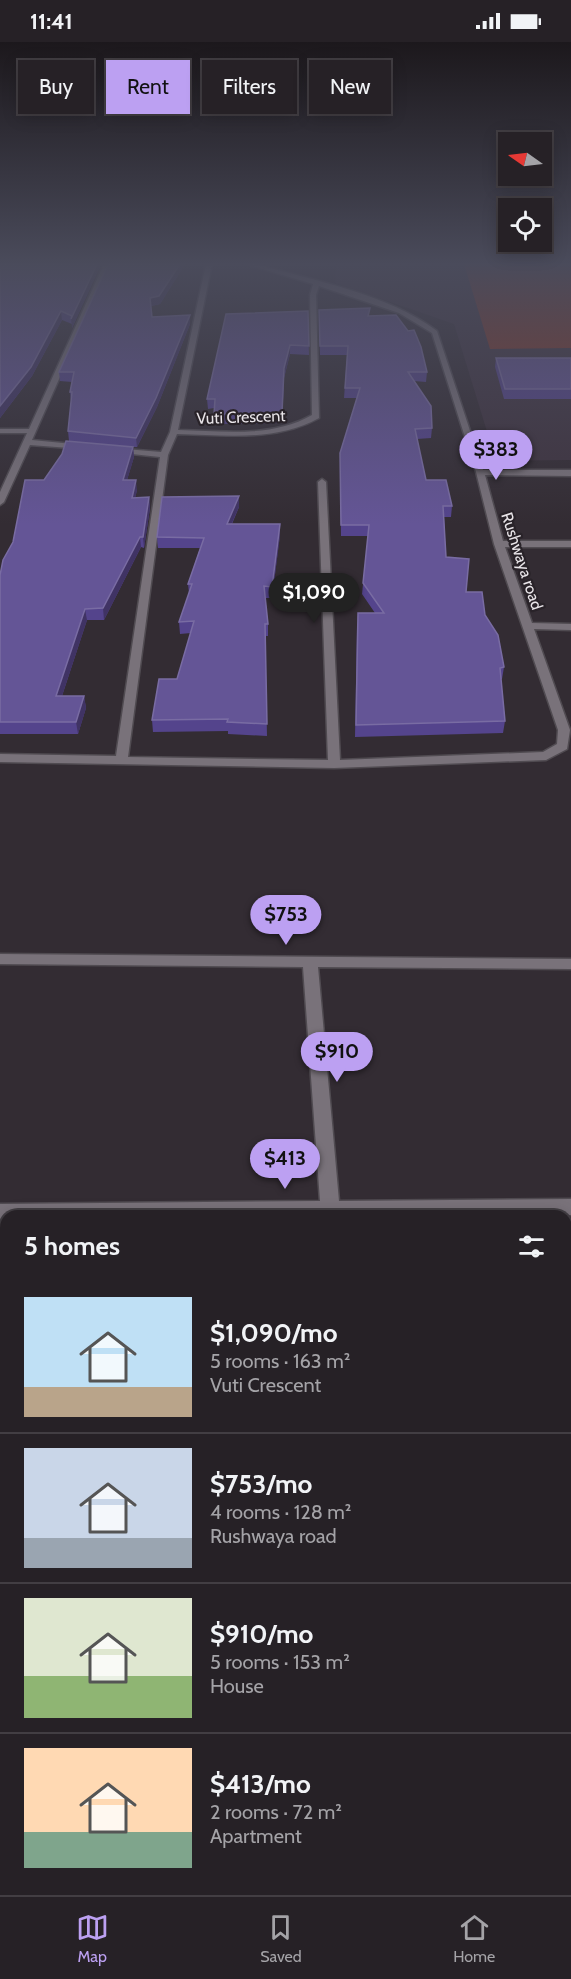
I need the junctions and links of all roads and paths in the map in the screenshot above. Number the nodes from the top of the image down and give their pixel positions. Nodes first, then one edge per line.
1 (67, 350) edge
2 (191, 350) edge
3 (314, 350) edge
4 (441, 350) edge
5 (0, 431) edge
6 (31, 431) junction
7 (174, 432) junction
8 (27, 442) junction
9 (95, 449) edge
10 (107, 450) edge
11 (164, 455) junction
12 (480, 472) junction
13 (571, 473) edge
14 (5, 478) edge
15 (322, 482) dead end
16 (0, 502) edge
17 (499, 544) junction
18 (571, 544) edge
19 (527, 626) junction
20 (571, 627) edge
21 (568, 730) edge
22 (0, 758) edge
23 (121, 761) junction
24 (334, 764) junction
25 (0, 959) edge
26 (310, 962) junction
27 (571, 964) edge
28 (330, 1207) junction
29 (571, 1207) edge
30 (132, 1210) edge

1 - 6 street
2 - 7 street
3 - 7 street, Vuti Crescent
4 - 12 street, Rushwaya road
5 - 6 street
6 - 8 street
7 - 11 street
8 - 9 street
8 - 14 street
10 - 11 street
11 - 23 street
12 - 13 street
12 - 17 street, Rushwaya road
14 - 16 street
15 - 24 street
17 - 18 street
17 - 19 street, Rushwaya road
19 - 20 street
19 - 21 street, Rushwaya road
21 - 24 street, Rushwaya road
22 - 23 street
23 - 24 street
25 - 26 street
26 - 27 street
26 - 28 street
28 - 29 street
28 - 30 street

